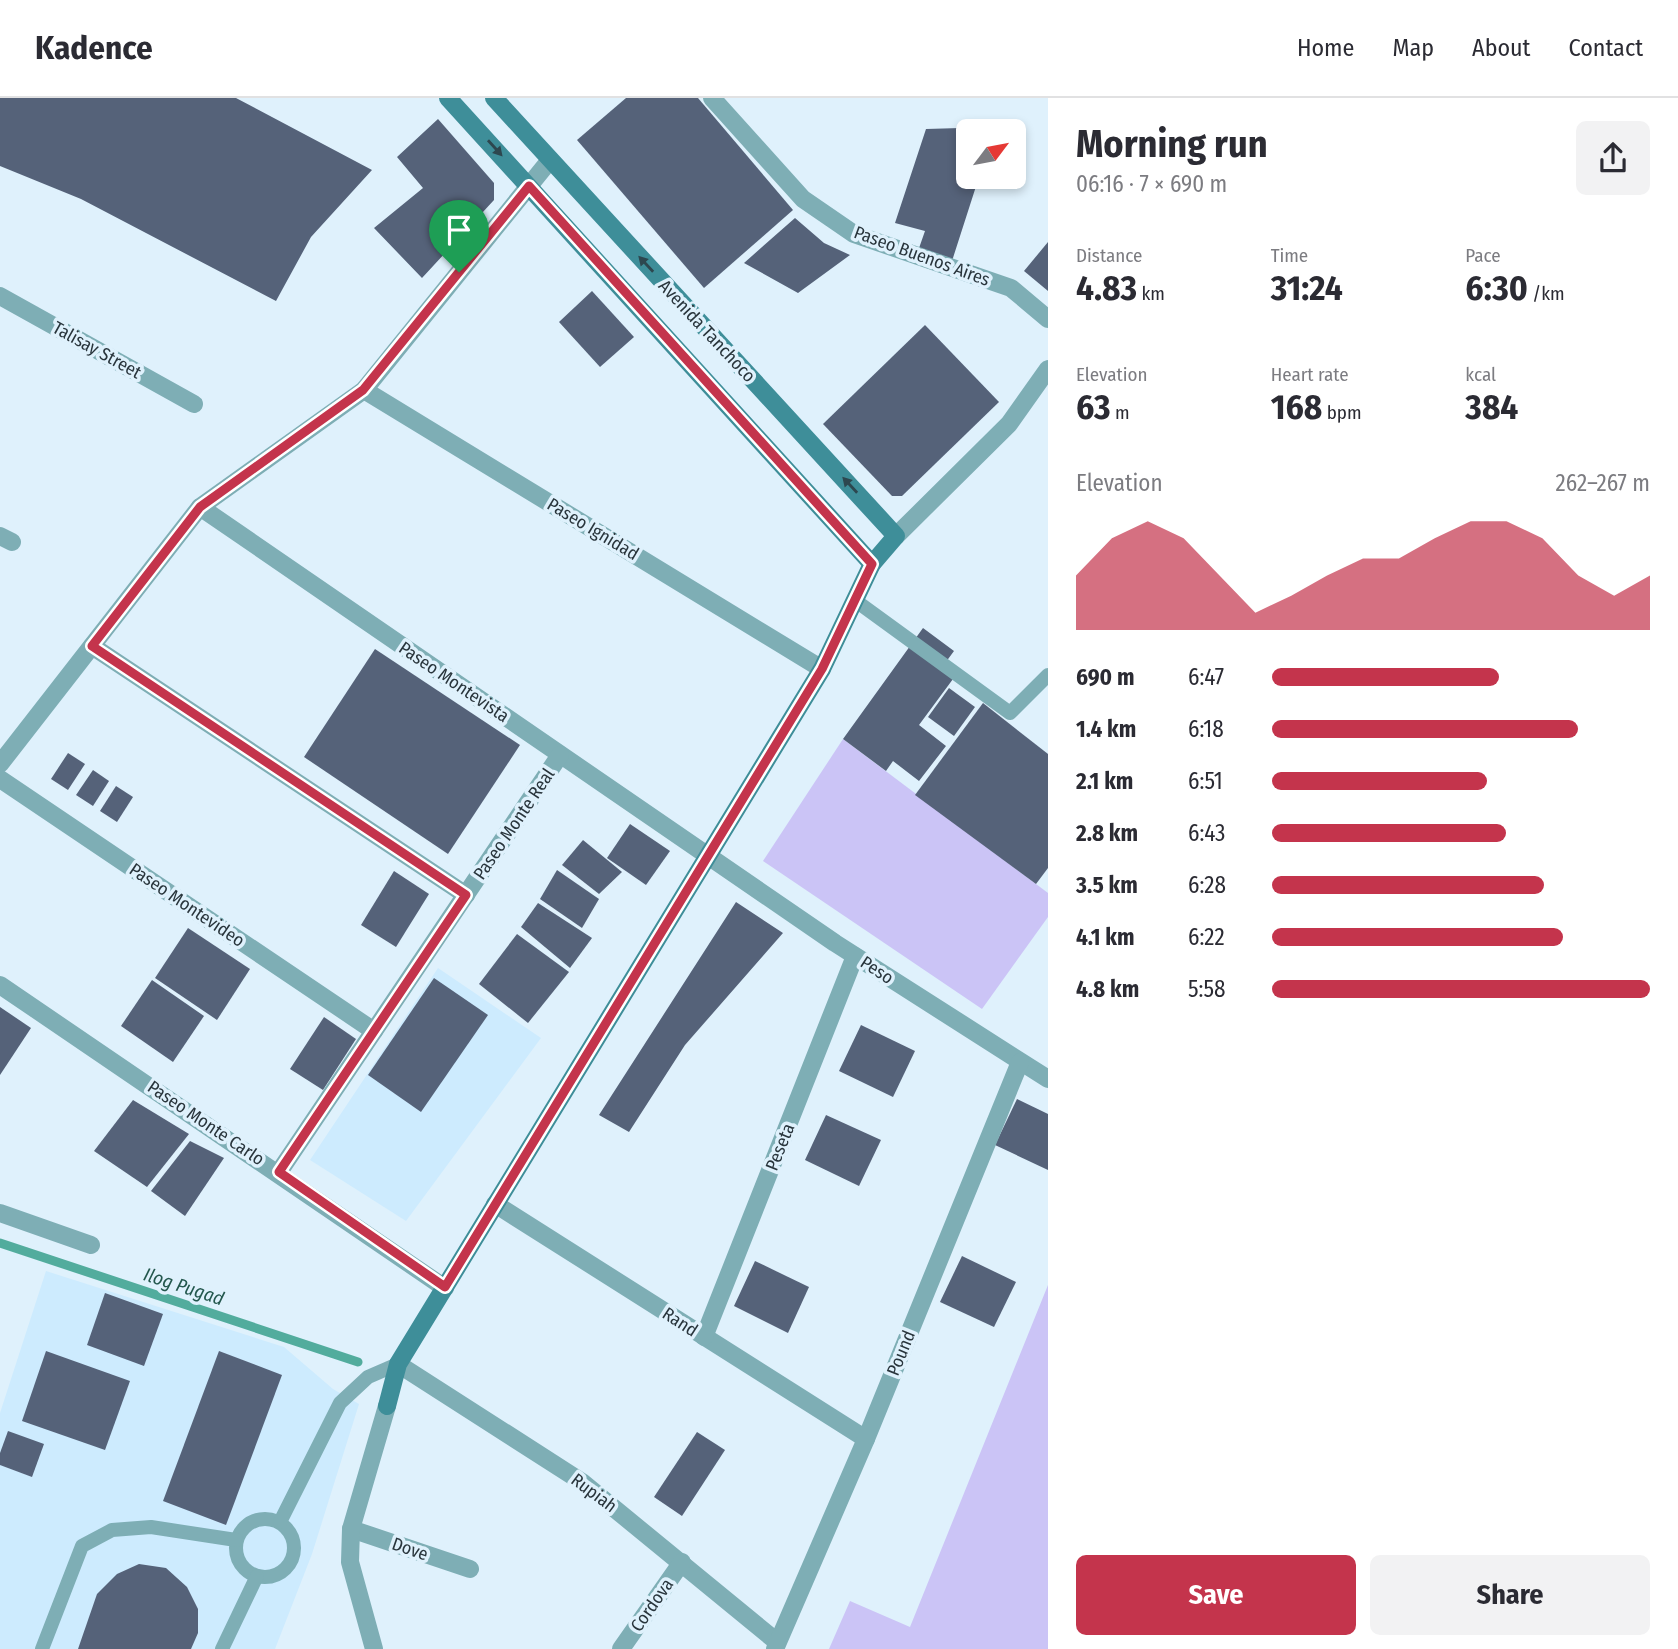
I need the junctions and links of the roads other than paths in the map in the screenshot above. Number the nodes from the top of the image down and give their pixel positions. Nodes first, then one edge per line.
1 (494, 98) edge
2 (712, 98) edge
3 (451, 99) edge
4 (550, 160) junction
5 (529, 186) junction
6 (0, 296) edge
7 (1048, 319) edge
8 (1048, 369) edge
9 (363, 390) junction
10 (194, 404) dead end
11 (200, 507) junction
12 (896, 536) junction
13 (872, 564) junction
14 (856, 601) junction
15 (92, 646) junction
16 (822, 669) junction
17 (1048, 676) edge
18 (560, 755) junction
19 (0, 764) edge
20 (0, 779) edge
21 (709, 855) junction
22 (466, 895) junction
23 (855, 956) junction
24 (0, 985) edge
25 (374, 1031) junction
26 (1020, 1062) junction
27 (1045, 1070) edge
28 (279, 1172) junction
29 (495, 1204) junction
30 (0, 1213) edge
31 (91, 1245) dead end
32 (445, 1287) junction
33 (704, 1337) junction
34 (398, 1364) junction
35 (866, 1439) junction
36 (280, 1522) junction
37 (351, 1529) junction
38 (236, 1540) junction
39 (682, 1562) junction
40 (470, 1569) dead end
41 (257, 1576) junction
42 (775, 1645) edge
43 (42, 1649) edge
44 (222, 1649) edge
45 (374, 1649) edge
46 (621, 1649) edge

1 - 4 street, Avenida Tanchoco
2 - 7 street, Paseo Buenos Aires
3 -> 5 street, Avenida Tanchoco
4 - 5 street
12 -> 4 street, Avenida Tanchoco
5 - 9 street
5 - 13 street, Avenida Tanchoco
6 - 10 street, Talisay Street
8 - 12 street
9 - 11 street
9 - 16 street, Paseo Ignidad
11 - 15 street
11 - 18 street, Paseo Montevista
12 - 13 street
13 - 14 street
14 - 16 street
14 - 17 lane
15 - 19 street
15 - 22 street
16 - 21 street
18 - 21 street, Paseo Montevista
18 - 22 street, Paseo Monte Real
20 - 25 street, Paseo Montevideo
21 - 23 street, Peso
21 - 29 street
22 - 25 street, Paseo Monte Real
23 - 26 street, Peso
23 - 33 street, Peseta
24 - 28 street, Paseo Monte Carlo
25 - 28 street, Paseo Monte Real
26 - 27 street, Peso
26 - 35 street, Pound
28 - 32 street, Paseo Monte Carlo
29 - 32 street
29 - 33 street, Rand
30 - 31 street
32 - 34 street
33 - 35 street, Rand
34 - 36 lane
34 - 37 street
34 - 39 street, Rupiah
35 - 42 street, Pound
36 - 38 lane
36 - 41 lane
37 - 40 street, Dove
37 - 45 street
38 - 41 lane
38 - 43 lane
39 - 42 street, Rupiah
39 - 46 street, Cordova
41 - 44 lane

